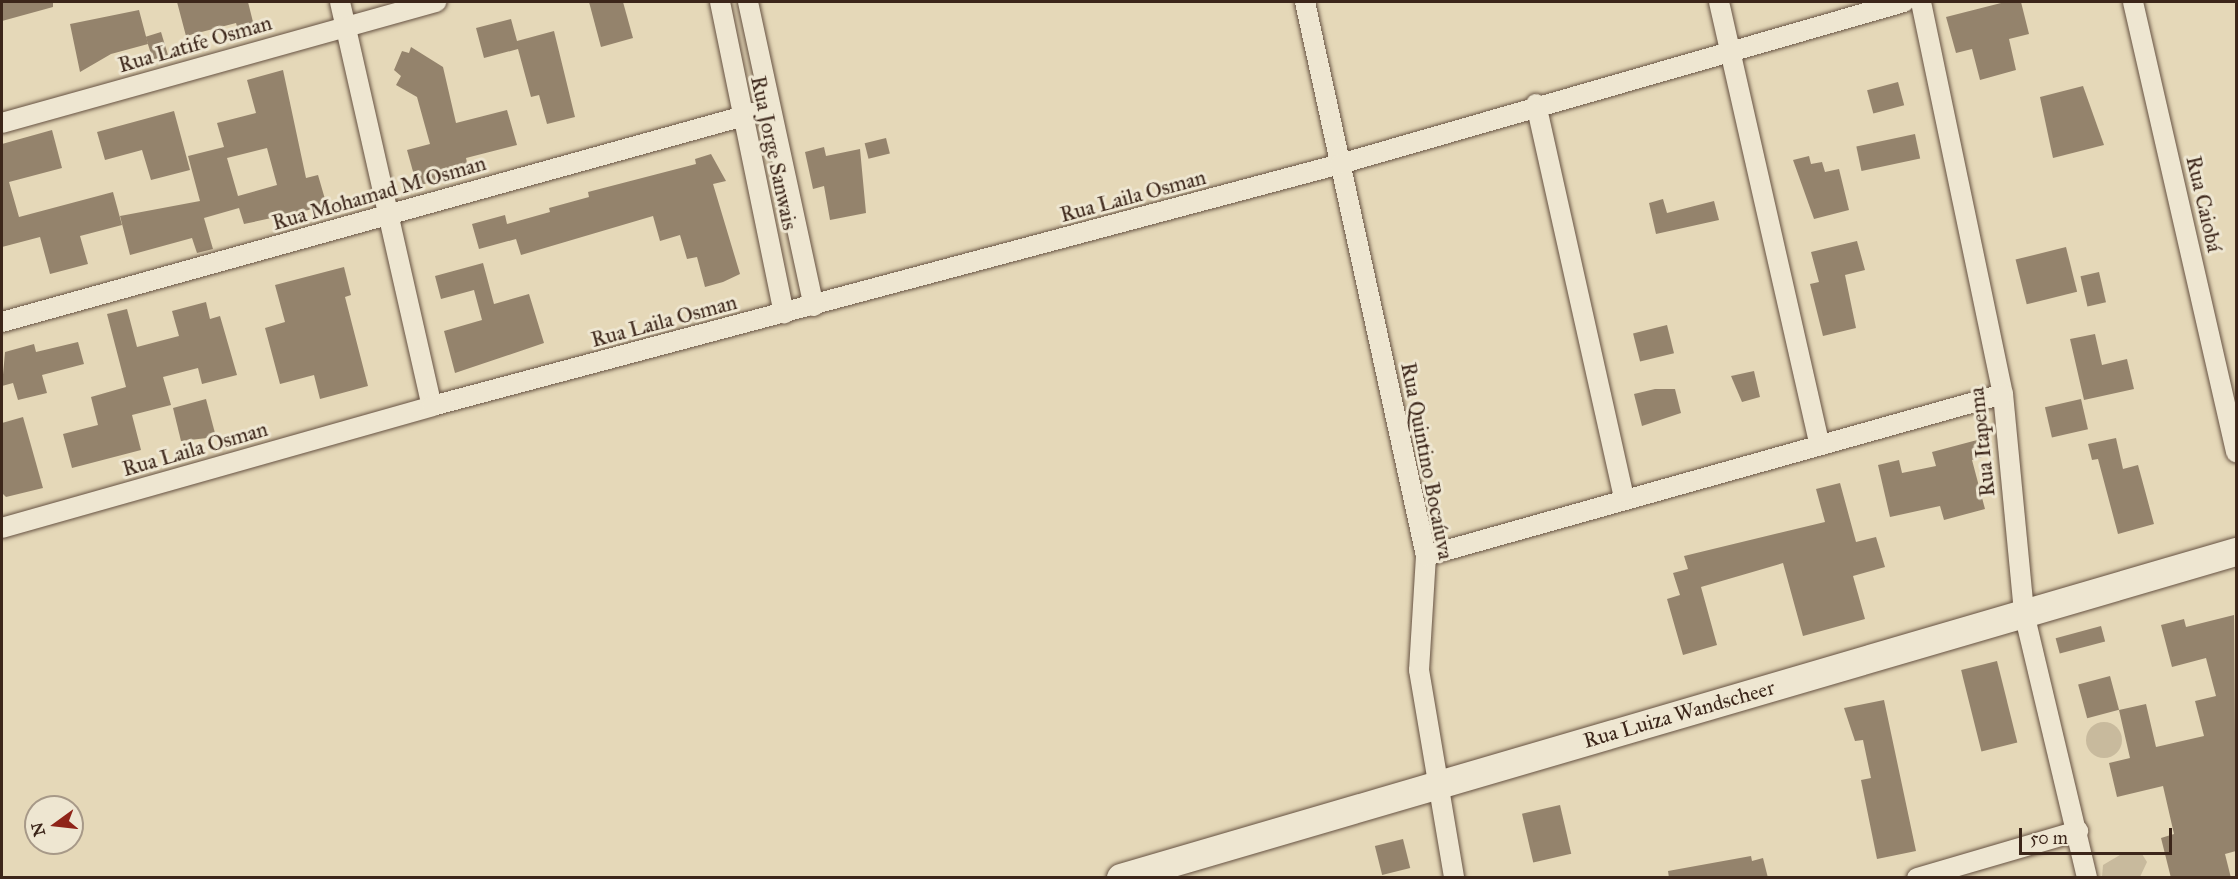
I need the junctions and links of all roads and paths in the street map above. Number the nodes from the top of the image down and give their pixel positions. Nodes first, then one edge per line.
1 (340, 2) edge
2 (436, 2) edge
3 (720, 2) edge
4 (748, 2) edge
5 (1305, 2) edge
6 (1719, 2) edge
7 (1904, 2) edge
8 (1921, 2) edge
9 (2133, 2) edge
10 (346, 27) junction
11 (1730, 50) junction
12 (1536, 104) junction
13 (769, 109) junction
14 (741, 116) junction
15 (2, 123) edge
16 (1340, 164) junction
17 (388, 215) junction
18 (814, 306) junction
19 (784, 314) junction
20 (2, 322) edge
21 (2003, 394) junction
22 (432, 406) junction
23 (1820, 445) junction
24 (2236, 452) edge
25 (1624, 499) junction
26 (2, 528) edge
27 (2236, 552) edge
28 (1426, 556) junction
29 (2024, 613) junction
30 (1435, 785) junction
31 (2078, 831) junction
32 (1121, 878) edge
33 (1454, 878) edge
34 (1917, 878) edge
35 (2087, 878) edge

1 - 10 street
2 - 10 street, Rua Latife Osman
3 - 14 street, Rua Jorge Sanwais
4 - 13 street, Rua Jorge Sanwais
5 - 16 street, Rua Quintino Bocaíuva
6 - 11 street
7 - 11 street, Rua Laila Osman
8 - 21 street, Rua Itapema
9 - 24 street, Rua Caiobá
10 - 15 street, Rua Latife Osman
10 - 17 street
11 - 12 street, Rua Laila Osman
11 - 23 street
12 - 16 street, Rua Laila Osman
12 - 25 street
13 - 14 street, Rua Mohamad M Osman
13 - 18 street, Rua Jorge Sanwais
14 - 17 street, Rua Mohamad M Osman
14 - 19 street, Rua Jorge Sanwais
16 - 18 street, Rua Laila Osman
16 - 28 street, Rua Quintino Bocaíuva
17 - 20 street, Rua Mohamad M Osman
17 - 22 street
18 - 19 street, Rua Laila Osman
19 - 22 street, Rua Laila Osman
21 - 23 street
21 - 29 street, Rua Itapema
22 - 26 street, Rua Laila Osman
23 - 25 street
25 - 28 street
27 - 29 main road, Rua Luiza Wandscheer
28 - 30 street, Rua Quintino Bocaíuva
29 - 30 main road, Rua Luiza Wandscheer
29 - 31 street, Rua Itapema
30 - 32 main road, Rua Luiza Wandscheer
30 - 33 street, Rua Quintino Bocaíuva
31 - 34 street
31 - 35 street, Rua Itapema

